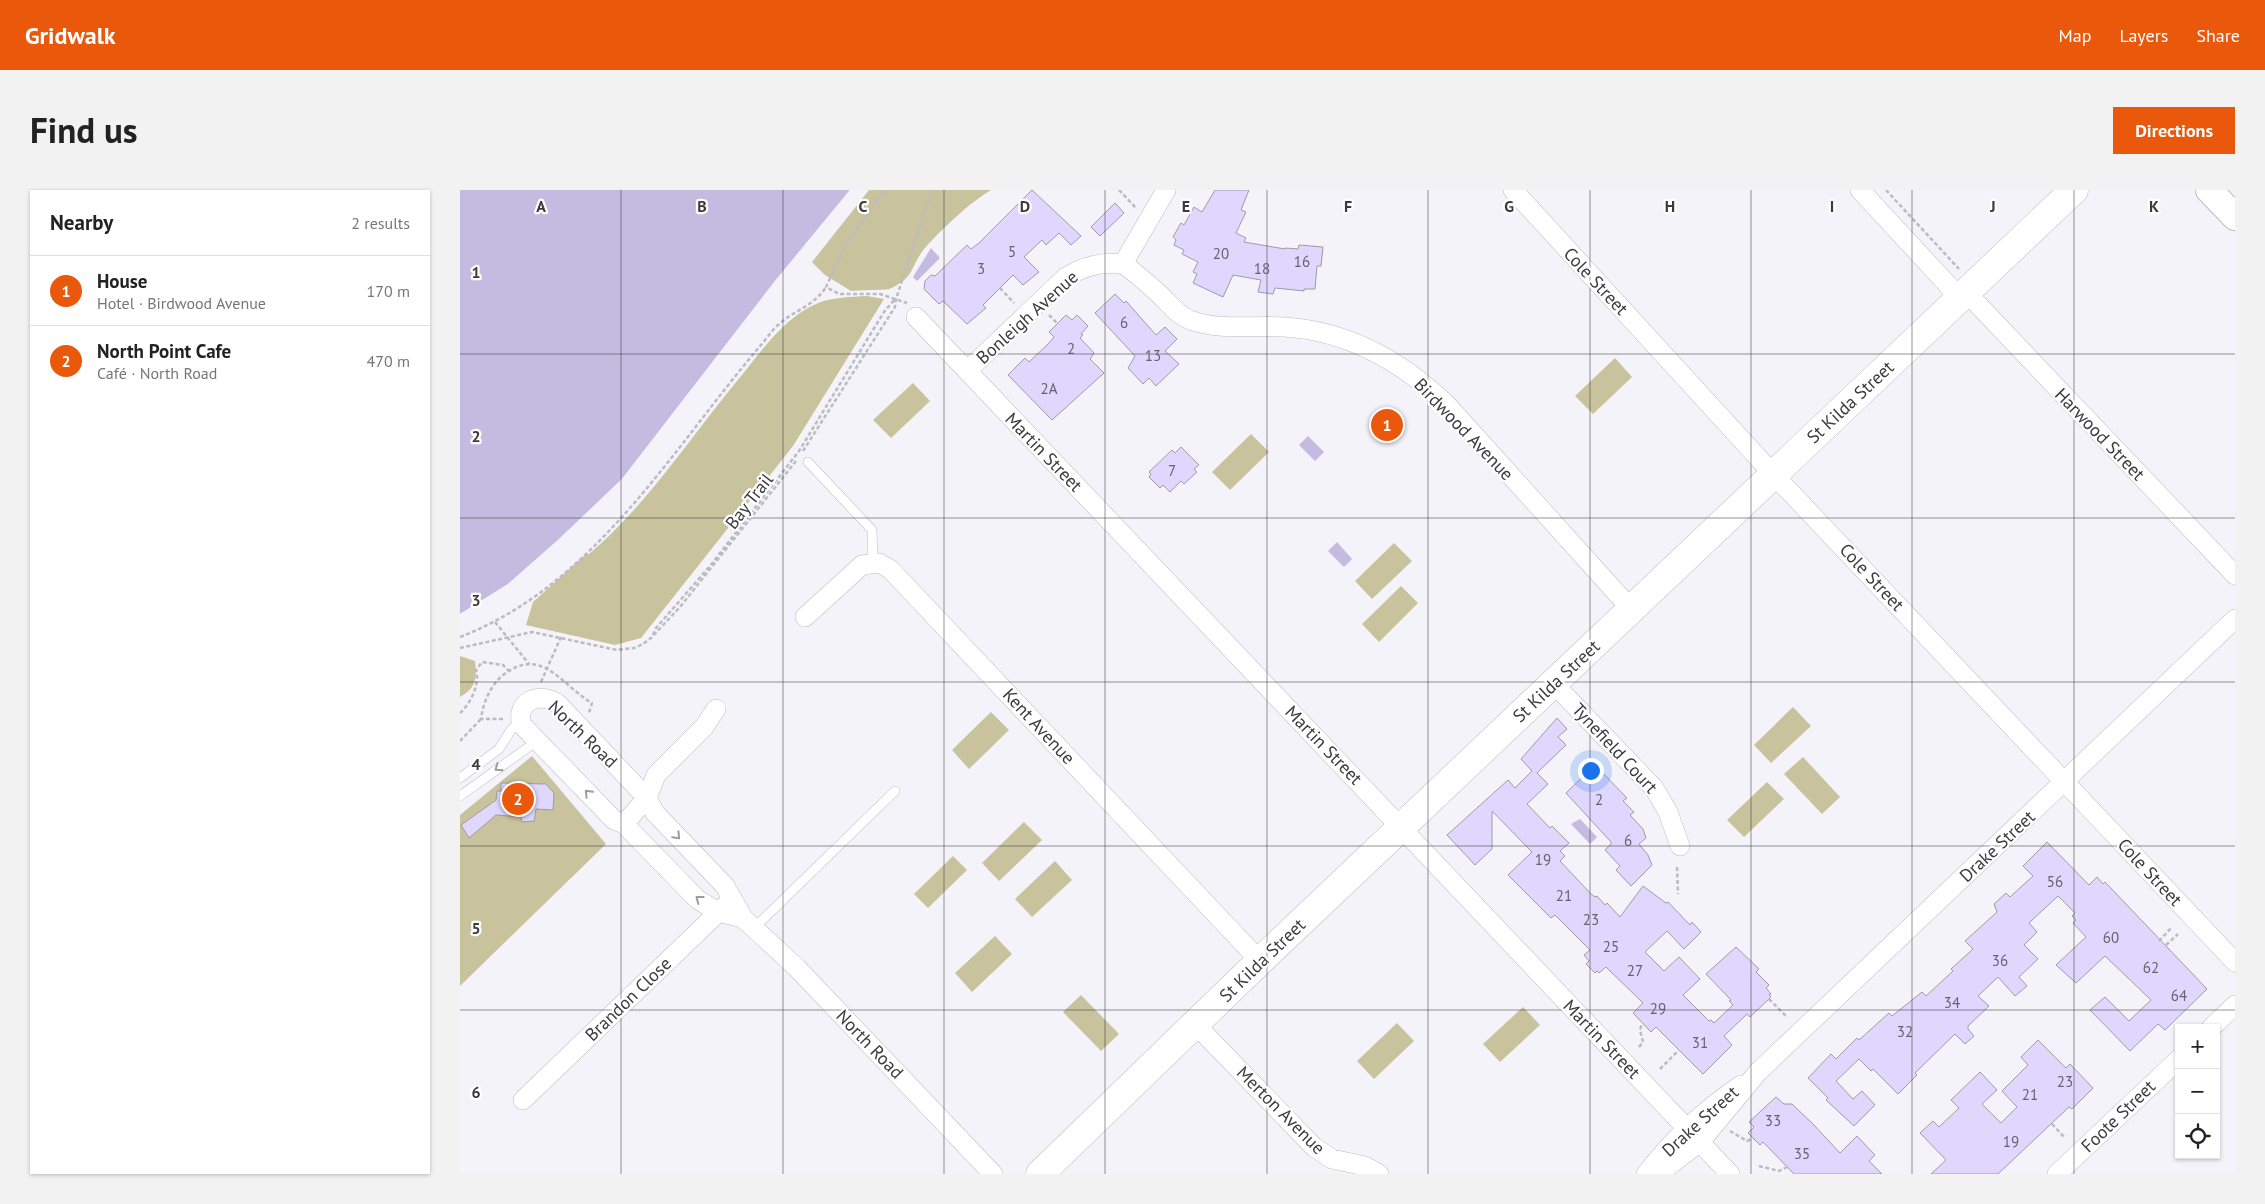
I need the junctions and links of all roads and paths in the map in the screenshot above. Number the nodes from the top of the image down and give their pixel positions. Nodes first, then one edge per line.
1 (885, 190) edge
2 (932, 190) edge
3 (1119, 190) edge
4 (1166, 190) edge
5 (1513, 190) edge
6 (1860, 190) edge
7 (1886, 190) edge
8 (2074, 190) edge
9 (2209, 190) edge
10 (2235, 217) edge
11 (1148, 221) junction
12 (1123, 264) junction
13 (1962, 287) junction
14 (826, 288) junction
15 (1000, 288) dead end
16 (896, 299) junction
17 (1025, 315) junction
18 (916, 316) dead end
19 (967, 372) junction
20 (808, 462) dead end
21 (1774, 475) junction
22 (873, 562) junction
23 (2235, 575) edge
24 (1631, 610) junction
25 (805, 617) dead end
26 (2235, 619) edge
27 (495, 622) junction
28 (460, 636) edge
29 (507, 636) junction
30 (561, 637) junction
31 (460, 648) edge
32 (508, 671) junction
33 (1553, 683) junction
34 (535, 698) junction
35 (716, 709) dead end
36 (460, 713) edge
37 (481, 720) junction
38 (520, 720) junction
39 (462, 736) edge
40 (460, 741) edge
41 (537, 741) junction
42 (460, 778) edge
43 (2065, 781) junction
44 (895, 791) dead end
45 (460, 796) edge
46 (648, 798) junction
47 (624, 824) junction
48 (1402, 827) junction
49 (1680, 846) dead end
50 (1677, 868) dead end
51 (1678, 894) dead end
52 (733, 898) junction
53 (718, 912) junction
54 (749, 923) junction
55 (2172, 927) dead end
56 (2178, 934) dead end
57 (2159, 941) dead end
58 (2166, 945) dead end
59 (1260, 961) junction
60 (2235, 962) edge
61 (1769, 999) dead end
62 (2235, 1006) edge
63 (1787, 1017) dead end
64 (1642, 1023) dead end
65 (1195, 1024) junction
66 (2215, 1024) edge
67 (1638, 1046) dead end
68 (1679, 1050) dead end
69 (2175, 1063) edge
70 (1660, 1069) dead end
71 (1758, 1072) junction
72 (523, 1100) dead end
73 (2052, 1124) dead end
74 (1686, 1128) junction
75 (1729, 1130) dead end
76 (1754, 1138) dead end
77 (2065, 1138) dead end
78 (1700, 1142) junction
79 (1759, 1166) dead end
80 (1787, 1167) dead end
81 (993, 1174) edge
82 (1040, 1174) edge
83 (1379, 1174) edge
84 (1646, 1174) edge
85 (1658, 1174) edge
86 (1730, 1174) edge
87 (2057, 1174) edge

1 - 14 path
2 - 16 path
3 - 11 path
4 - 11 street
5 - 21 street, Cole Street
6 - 13 street, Harwood Street
7 - 13 path
8 - 13 main road, St Kilda Street
9 - 10 street
11 - 12 street
12 - 17 street, Bonleigh Avenue
12 - 24 street, Birdwood Avenue
13 - 21 main road, St Kilda Street
13 - 23 street, Harwood Street
14 - 16 path
14 - 27 path
15 - 17 path
16 - 30 path
17 - 19 street, Bonleigh Avenue
18 - 19 street, Martin Street
19 - 48 street, Martin Street
20 - 22 lane
21 - 24 main road, St Kilda Street
21 - 43 street, Cole Street
22 - 25 street
22 - 59 street, Kent Avenue
24 - 33 main road, St Kilda Street
26 - 43 street, Drake Street
27 - 28 path
27 - 29 path
29 - 30 path
29 - 31 path
29 - 32 path
30 - 34 path
32 - 36 path
32 - 37 path
33 - 48 main road, St Kilda Street
33 - 49 street, Tynefield Court
34 - 38 street, North Road
34 - 46 street, North Road
35 - 46 street
37 - 38 path
37 - 39 path
38 - 41 street, North Road
38 - 42 lane
39 - 40 path
41 -> 45 lane
47 -> 41 street, North Road
43 - 60 street, Cole Street
43 - 71 street, Drake Street
44 - 54 lane
46 - 47 street
46 -> 52 street, North Road
53 -> 47 street, North Road
48 - 59 main road, St Kilda Street
48 - 74 street, Martin Street
50 - 51 path
52 - 53 street, Brandon Close
52 - 54 street, North Road
53 - 54 street, North Road
53 - 72 street, Brandon Close
54 - 81 street, North Road
55 - 57 path
56 - 58 path
59 - 65 main road, St Kilda Street
61 - 63 path
62 - 66 street
64 - 67 path
65 - 82 main road, St Kilda Street
65 - 83 street, Merton Avenue
68 - 70 path
69 - 87 street, Foote Street
71 - 74 street, Drake Street
71 - 78 street, Drake Street
73 - 77 path
74 - 78 street, Martin Street
74 - 84 street, Drake Street
75 - 76 path
78 - 85 street, Drake Street
78 - 86 street, Martin Street
79 - 80 path

